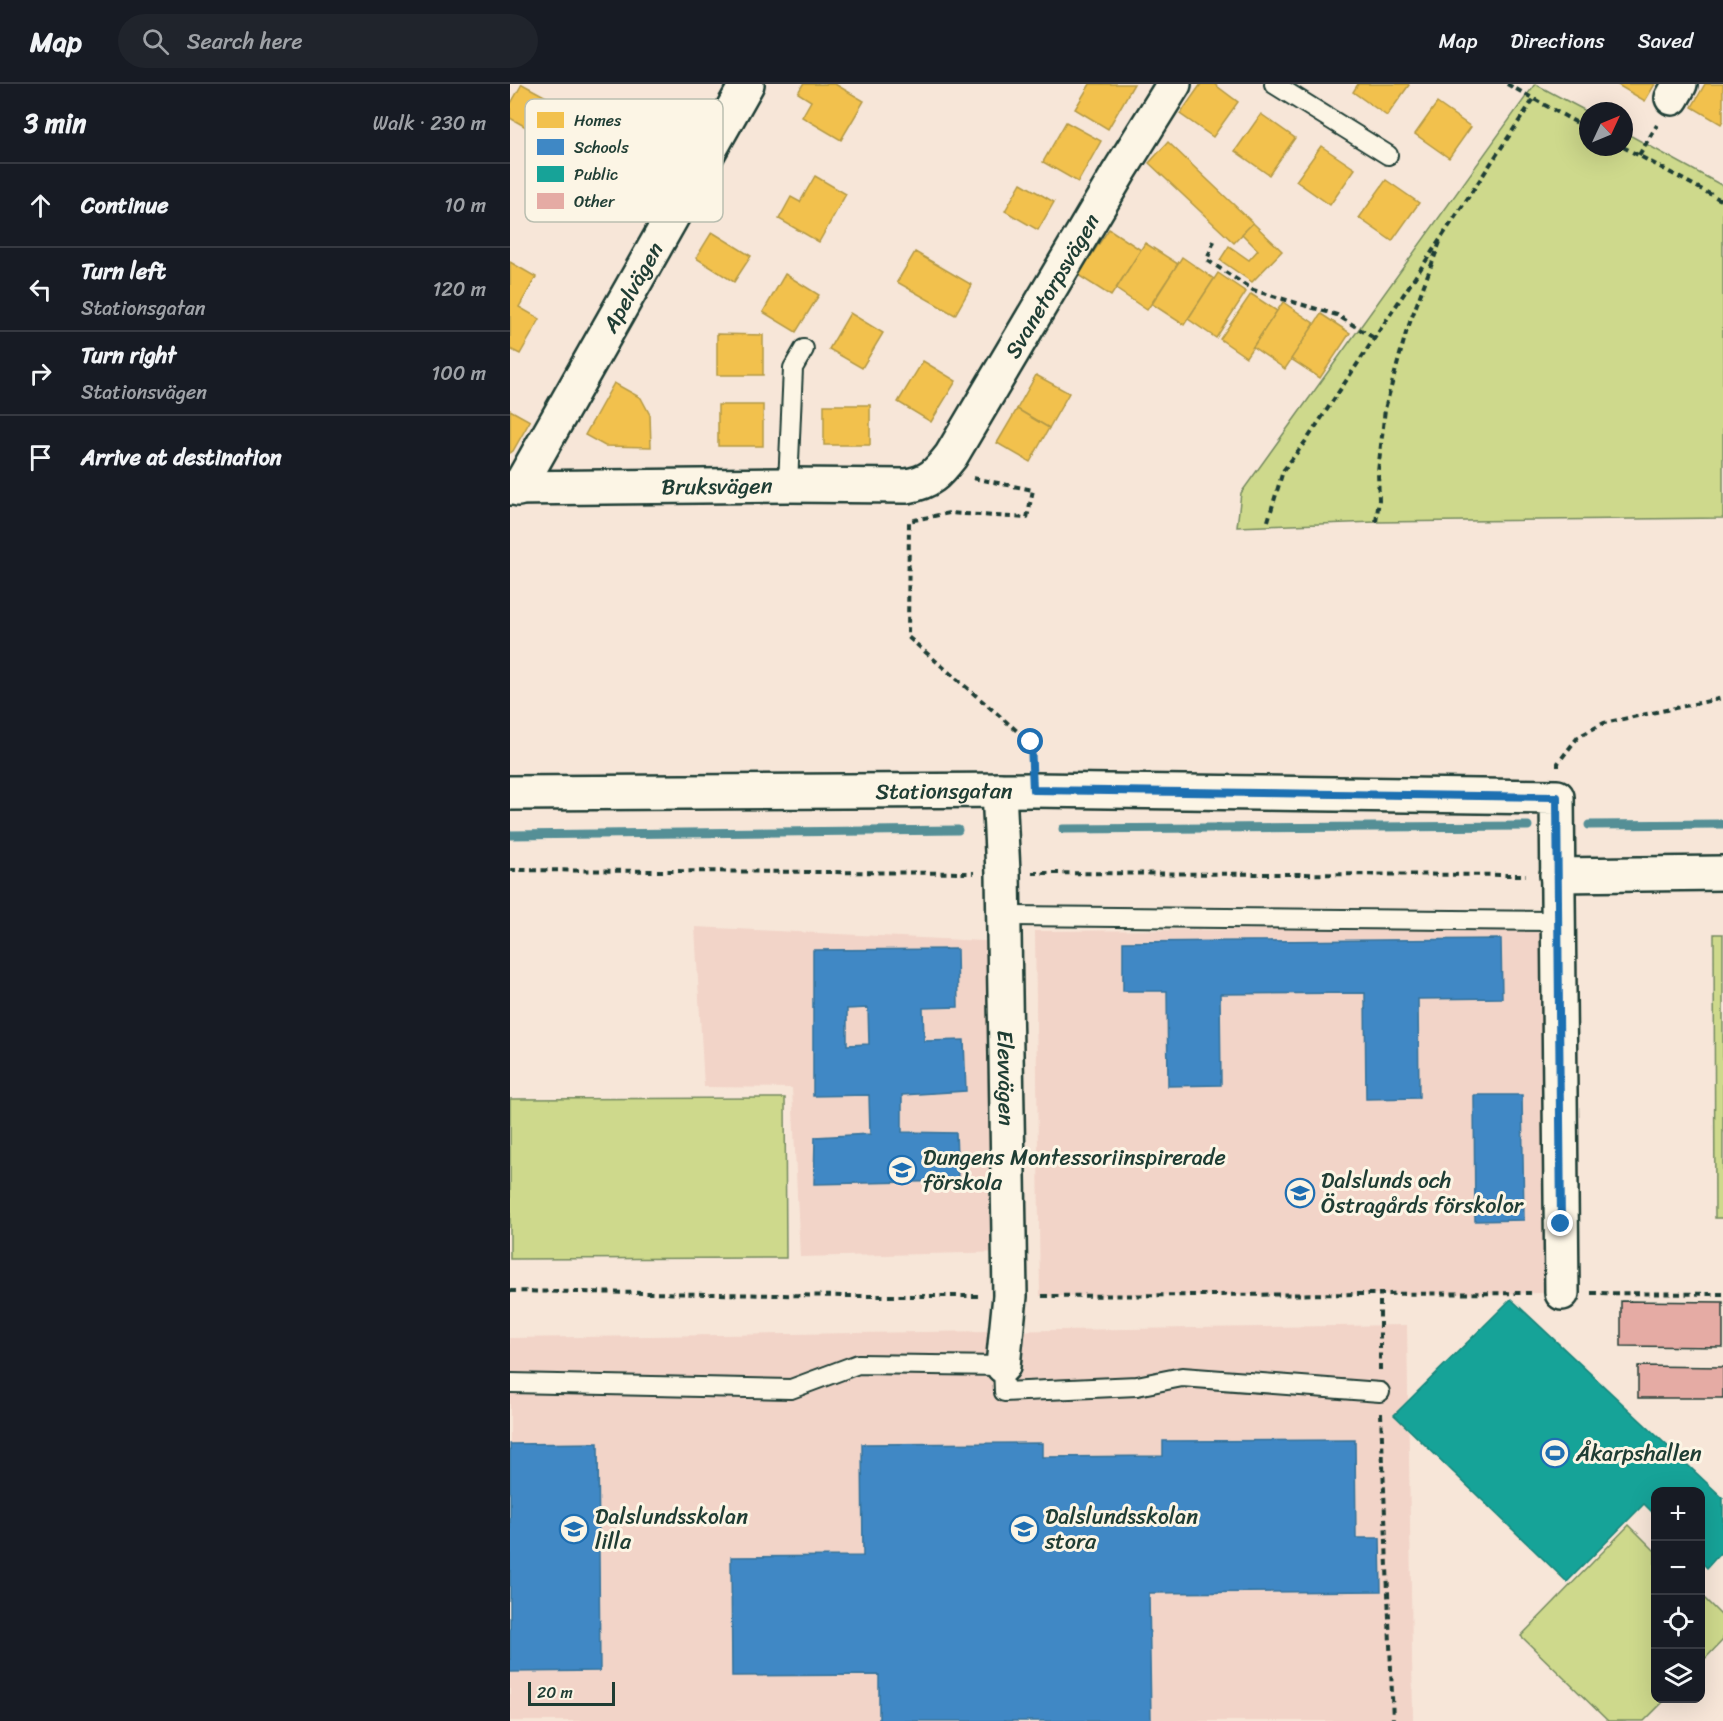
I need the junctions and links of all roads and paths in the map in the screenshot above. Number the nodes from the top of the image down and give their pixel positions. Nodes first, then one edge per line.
1 (747, 84) edge
2 (1174, 84) edge
3 (1274, 84) edge
4 (1507, 84) edge
5 (1533, 100) junction
6 (1579, 124) edge
7 (723, 126) edge
8 (1633, 152) edge
9 (1388, 155) dead end
10 (1723, 201) edge
11 (667, 222) edge
12 (1442, 235) junction
13 (1214, 242) dead end
14 (1374, 338) junction
15 (804, 349) dead end
16 (931, 477) junction
17 (788, 485) junction
18 (514, 488) edge
19 (1268, 521) dead end
20 (1376, 522) dead end
21 (1723, 698) edge
22 (999, 790) junction
23 (1033, 790) junction
24 (510, 793) edge
25 (1557, 797) junction
26 (1723, 873) edge
27 (1557, 875) junction
28 (1004, 916) junction
29 (1557, 921) junction
30 (1562, 1293) joint
31 (1380, 1294) dead end
32 (1723, 1294) edge
33 (1004, 1366) junction
34 (510, 1383) edge
35 (1380, 1392) junction
36 (1394, 1721) edge

1 - 7 street, Apelvägen
2 - 16 street, Svanetorpsvägen
3 - 9 lane
4 - 5 path
5 - 6 path
5 - 12 path
8 - 10 path
11 - 18 street, Apelvägen
12 - 14 path
12 - 20 path
13 - 14 path
14 - 19 path
15 - 17 lane
16 - 17 street, Bruksvägen
16 - 23 path
17 - 18 street, Bruksvägen
21 - 25 path
22 - 23 street, Stationsgatan
22 - 24 street, Stationsgatan
22 - 28 street, Elevvägen
23 - 25 street, Stationsgatan
25 - 27 street
26 - 27 street
27 - 29 street
28 - 29 lane
28 - 33 street, Elevvägen
29 - 30 street
30 - 32 path
31 - 35 path
33 - 34 lane
33 - 35 lane
35 - 36 path

